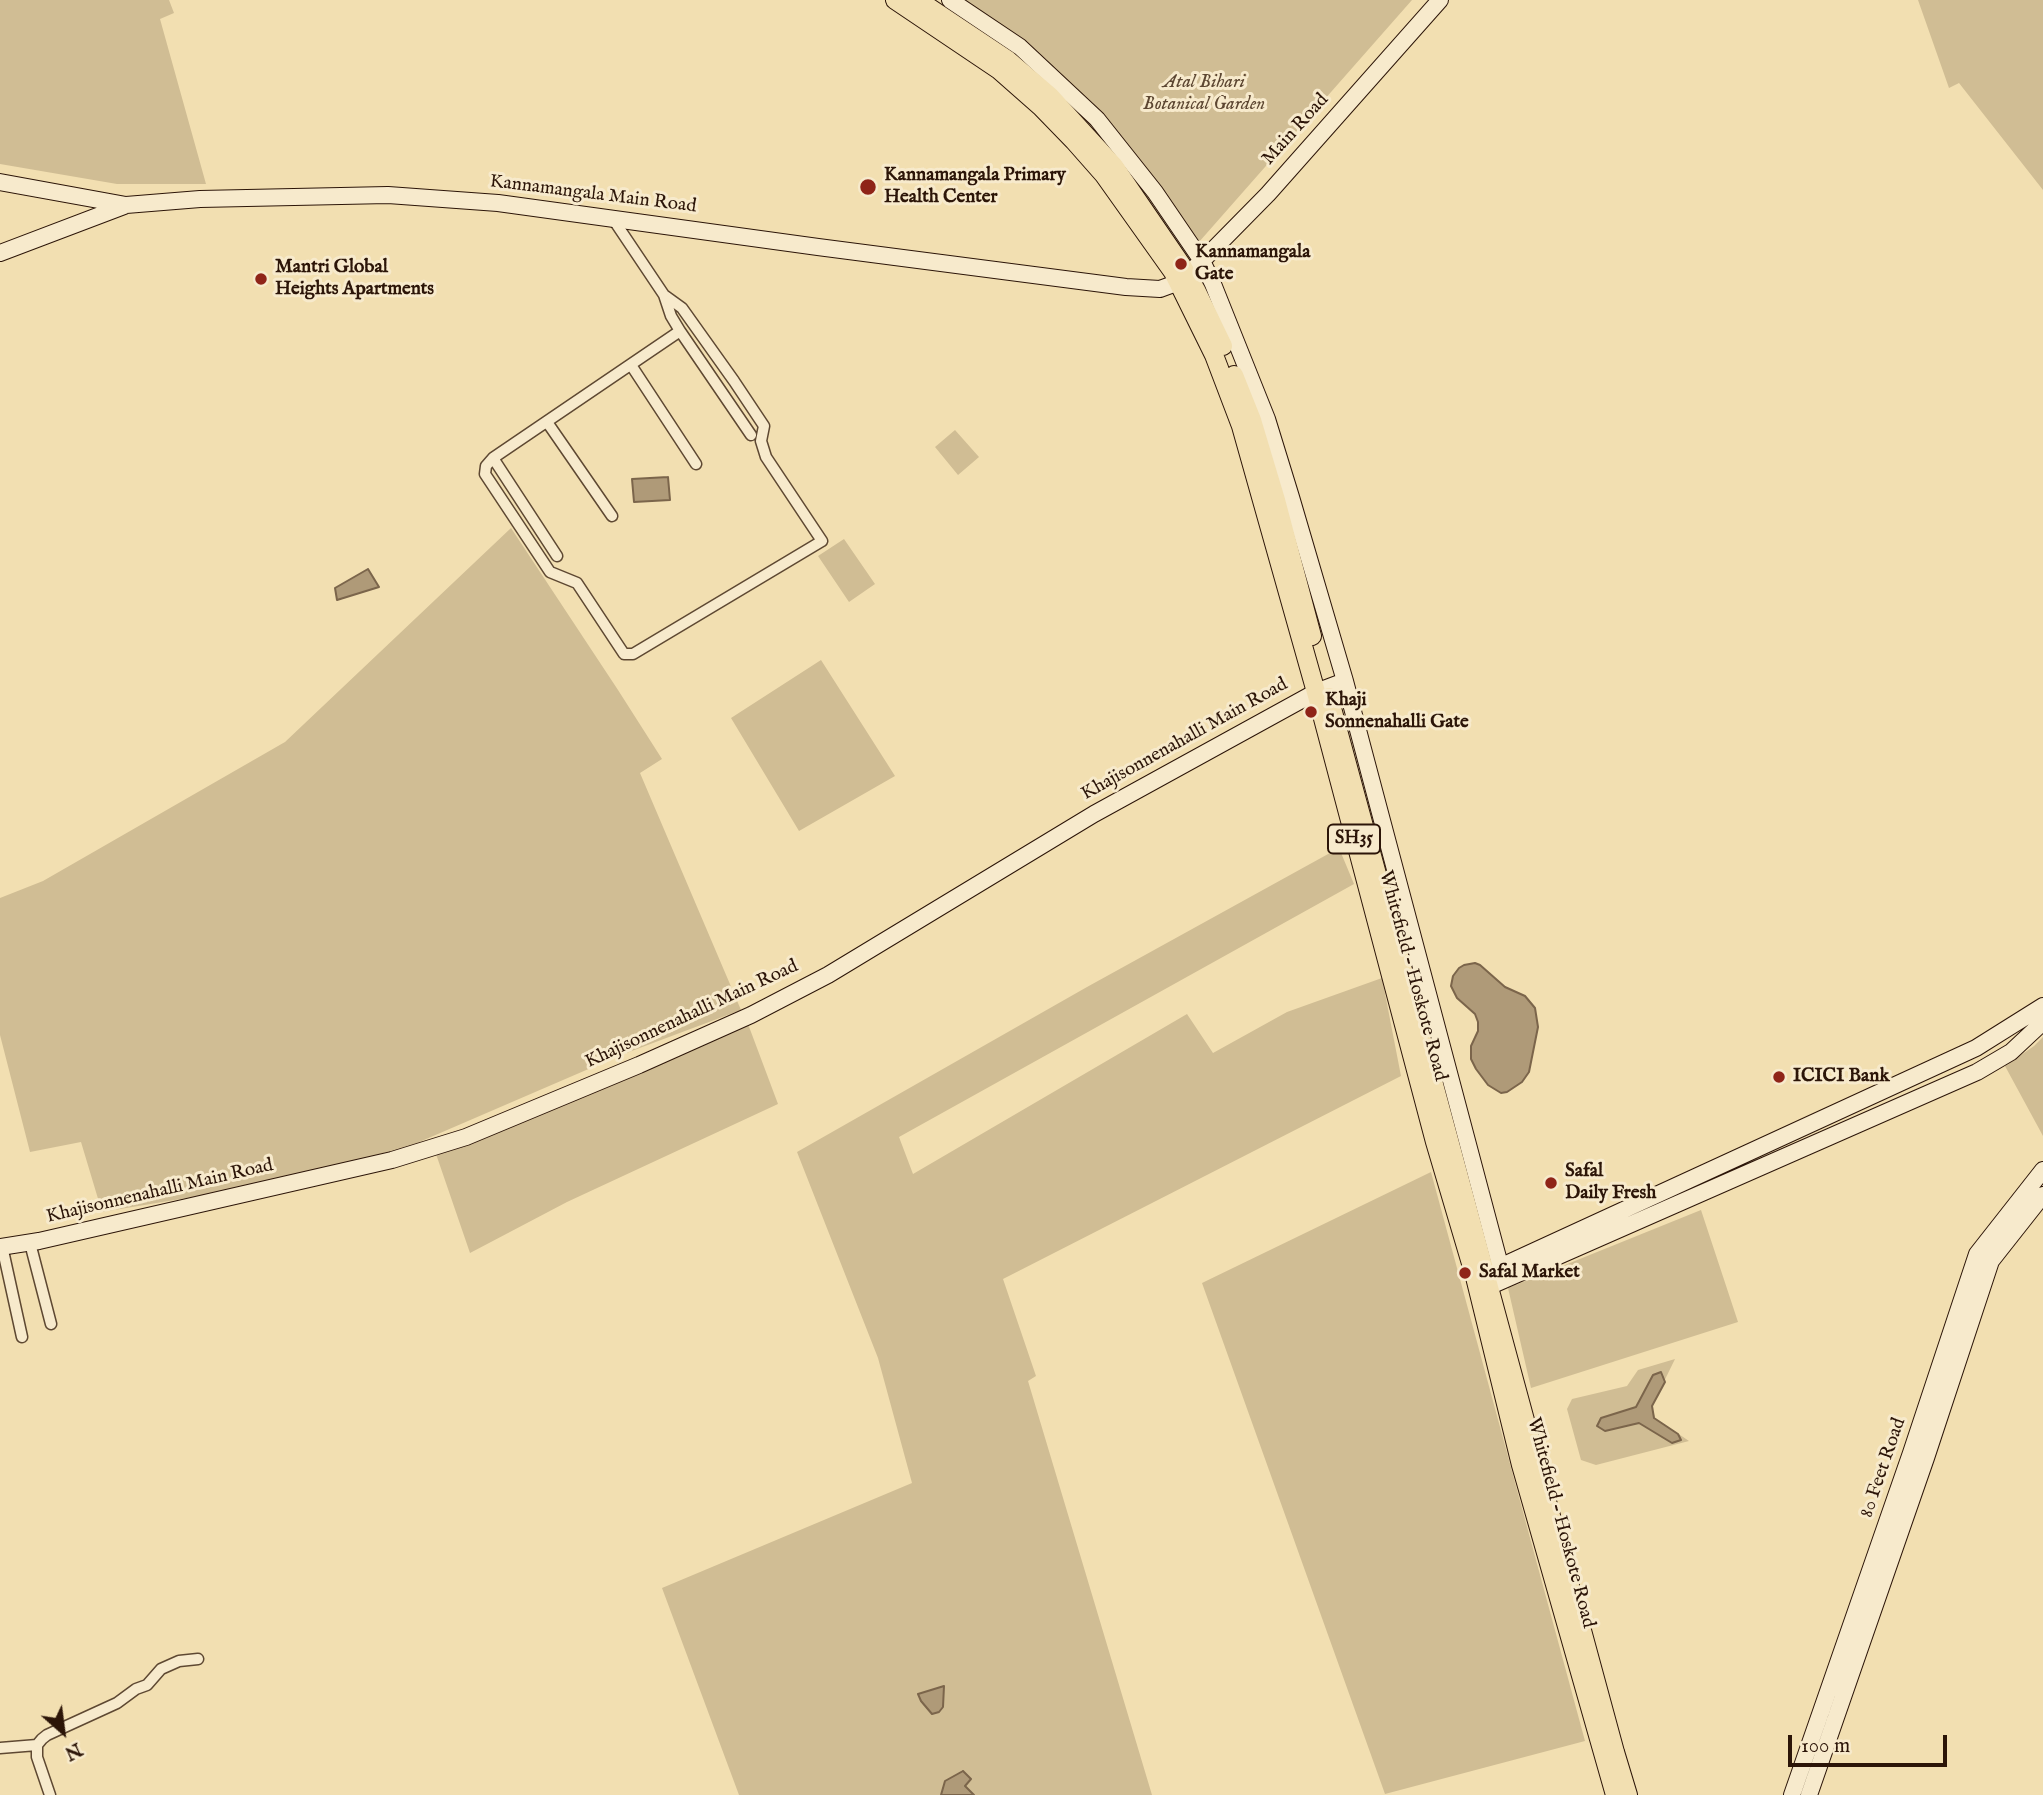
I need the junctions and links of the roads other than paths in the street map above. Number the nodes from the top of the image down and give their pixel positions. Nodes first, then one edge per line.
1 (895, 0) edge
2 (918, 0) edge
3 (950, 0) edge
4 (1440, 0) edge
5 (0, 182) edge
6 (126, 205) junction
7 (613, 219) junction
8 (0, 253) edge
9 (1202, 261) junction
10 (1183, 279) junction
11 (664, 295) junction
12 (680, 331) junction
13 (631, 365) junction
14 (547, 422) junction
15 (751, 435) dead end
16 (493, 458) junction
17 (696, 464) dead end
18 (612, 516) dead end
19 (557, 556) dead end
20 (1345, 681) junction
21 (1321, 690) junction
22 (2043, 1006) edge
23 (2043, 1022) edge
24 (2043, 1170) edge
25 (2043, 1195) edge
26 (1580, 1239) junction
27 (30, 1243) junction
28 (1, 1247) edge
29 (1489, 1279) junction
30 (51, 1324) dead end
31 (22, 1337) dead end
32 (198, 1659) dead end
33 (37, 1745) junction
34 (0, 1748) edge
35 (50, 1795) edge
36 (1615, 1795) edge
37 (1628, 1795) edge
38 (1792, 1795) edge
39 (1809, 1795) edge

1 - 10 main road, Whitefield - Hoskote Road / SH35
2 - 10 main road, Whitefield - Hoskote Road / SH35
3 - 9 street
4 - 9 street, Main Road
5 - 6 street, Kannamangala Main Road
6 - 7 street, Kannamangala Main Road
6 - 8 street
7 - 10 street, Kannamangala Main Road
7 - 11 street
9 - 10 street, Main Road
9 - 20 street
10 - 21 main road, Whitefield - Hoskote Road / SH35
11 - 12 street
11 - 16 street
12 - 13 street
12 - 15 street
13 - 14 street
13 - 17 street
14 - 16 street
14 - 18 street
16 - 19 street
20 - 21 street, Khajisonnenahalli Main Road
20 - 29 street
21 - 27 street, Khajisonnenahalli Main Road
21 - 29 main road, Whitefield - Hoskote Road / SH35
22 - 26 street
23 - 26 street
24 - 38 street, 80 Feet Road
25 - 39 street, 80 Feet Road
26 - 29 street
27 - 28 street, Khajisonnenahalli Main Road
27 - 30 street
28 - 31 street
29 - 36 main road, Whitefield - Hoskote Road / SH35
29 - 37 main road, Whitefield - Hoskote Road / SH35
32 - 33 street
33 - 34 street
33 - 35 street

